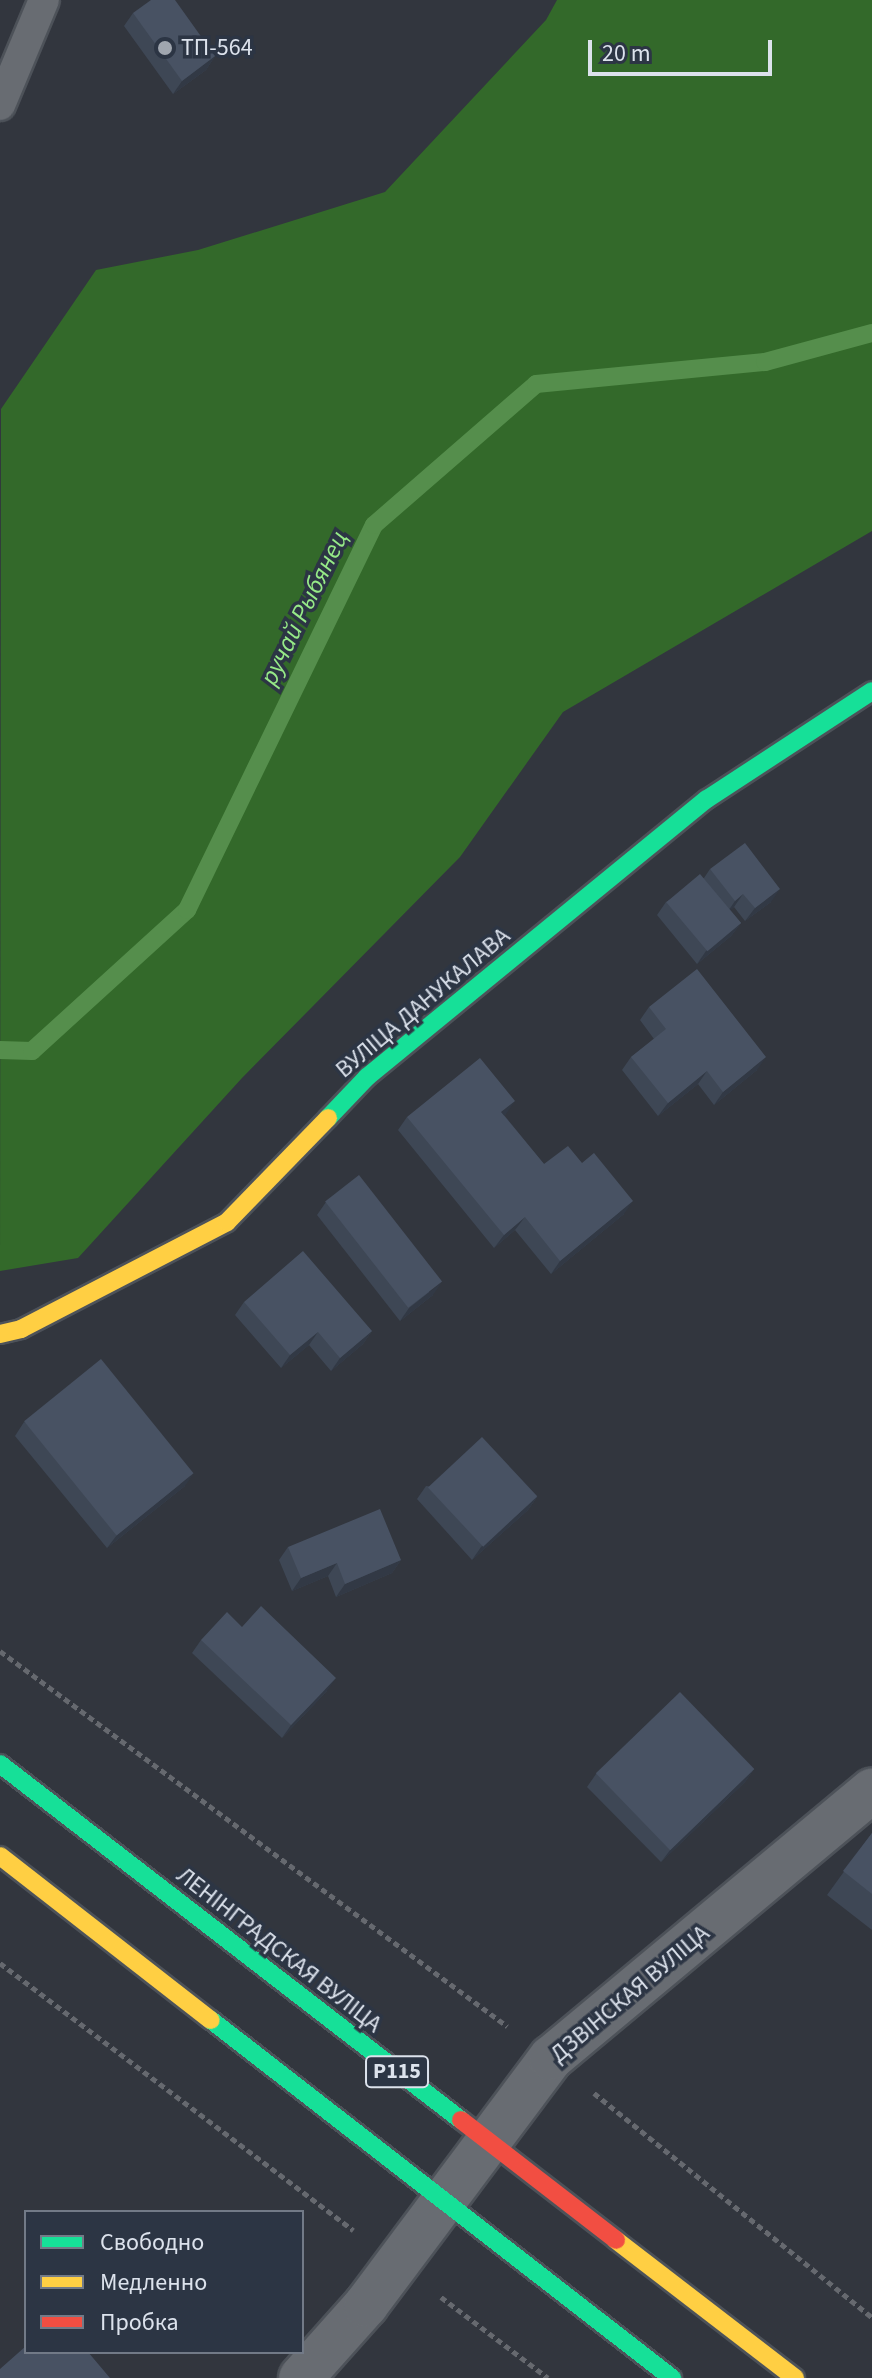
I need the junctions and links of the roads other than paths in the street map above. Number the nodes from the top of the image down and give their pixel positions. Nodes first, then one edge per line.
1 (44, 0) edge
2 (0, 105) edge
3 (872, 691) edge
4 (0, 1334) edge
5 (0, 1764) edge
6 (872, 1791) edge
7 (0, 1856) edge
8 (488, 2143) junction
9 (445, 2200) junction
10 (301, 2378) edge
11 (672, 2378) edge
12 (795, 2378) edge

1 - 2 lane
3 - 4 main road, ВУЛІЦА ДАНУКАЛАВА
5 - 8 main road, ЛЕНІНГРАДСКАЯ ВУЛІЦА / Р115
6 - 8 street, ДЗВІНСКАЯ ВУЛІЦА
7 - 9 main road
8 - 9 street, ДЗВІНСКАЯ ВУЛІЦА
8 - 12 main road, ЛЕНІНГРАДСКАЯ ВУЛІЦА / Р115
9 - 10 street, ДЗВІНСКАЯ ВУЛІЦА
9 - 11 main road

